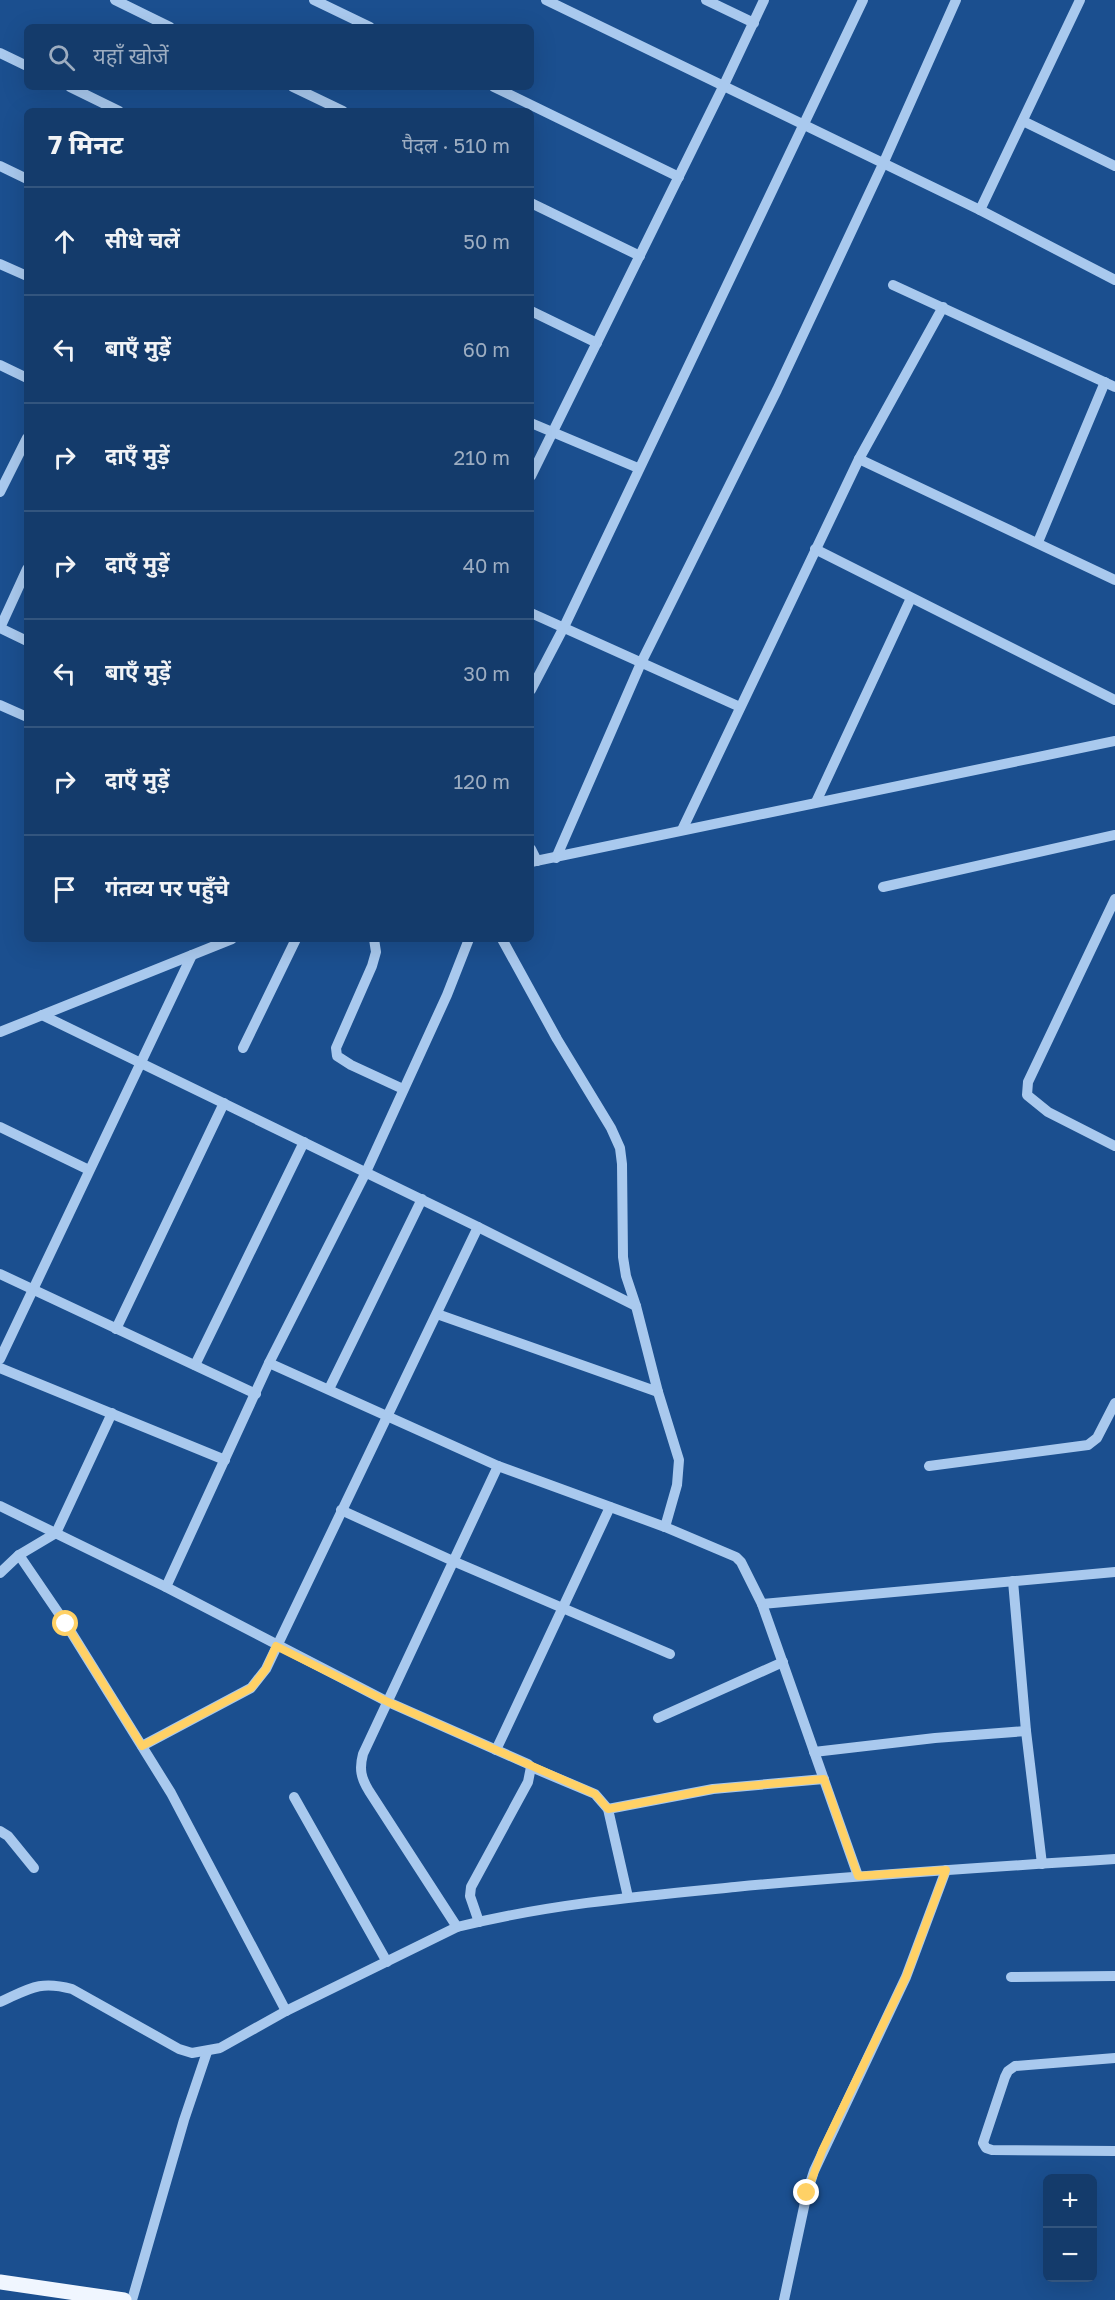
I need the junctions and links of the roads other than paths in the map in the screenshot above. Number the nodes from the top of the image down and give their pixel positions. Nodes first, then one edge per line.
1 (115, 0) edge
2 (314, 0) edge
3 (546, 0) edge
4 (706, 0) edge
5 (764, 0) edge
6 (863, 0) edge
7 (956, 0) edge
8 (1080, 0) edge
9 (754, 23) junction
10 (164, 24) edge
11 (364, 24) edge
12 (0, 53) edge
13 (24, 65) edge
14 (723, 87) junction
15 (76, 90) edge
16 (299, 90) edge
17 (500, 90) edge
18 (113, 108) edge
19 (337, 108) edge
20 (1023, 121) junction
21 (802, 125) junction
22 (884, 164) junction
23 (0, 166) edge
24 (1115, 166) edge
25 (679, 177) junction
26 (24, 178) edge
27 (534, 204) edge
28 (980, 210) junction
29 (640, 256) junction
30 (0, 264) edge
31 (24, 275) edge
32 (1115, 280) edge
33 (893, 285) dead end
34 (943, 307) junction
35 (534, 312) edge
36 (597, 343) junction
37 (0, 365) edge
38 (24, 377) edge
39 (1110, 385) edge
40 (534, 424) edge
41 (552, 433) junction
42 (24, 444) edge
43 (860, 459) junction
44 (638, 468) junction
45 (534, 470) edge
46 (0, 492) edge
47 (1038, 542) junction
48 (815, 549) junction
49 (24, 576) edge
50 (1115, 580) edge
51 (911, 598) junction
52 (534, 614) edge
53 (564, 627) junction
54 (0, 628) edge
55 (24, 640) edge
56 (641, 663) junction
57 (534, 684) edge
58 (1115, 700) edge
59 (0, 705) edge
60 (741, 707) junction
61 (24, 716) edge
62 (1115, 741) edge
63 (816, 802) junction
64 (682, 830) junction
65 (1115, 835) edge
66 (556, 858) junction
67 (534, 861) edge
68 (883, 887) dead end
69 (1115, 899) edge
70 (224, 942) edge
71 (295, 942) edge
72 (374, 942) edge
73 (468, 942) edge
74 (504, 942) edge
75 (192, 955) junction
76 (42, 1015) junction
77 (0, 1032) edge
78 (243, 1048) dead end
79 (140, 1063) junction
80 (403, 1089) junction
81 (224, 1103) junction
82 (0, 1127) edge
83 (304, 1142) junction
84 (1115, 1146) edge
85 (90, 1170) junction
86 (366, 1172) junction
87 (422, 1199) junction
88 (478, 1227) junction
89 (0, 1274) edge
90 (33, 1290) junction
91 (636, 1306) junction
92 (437, 1314) junction
93 (116, 1329) junction
94 (0, 1359) edge
95 (269, 1363) junction
96 (195, 1365) junction
97 (0, 1368) edge
98 (329, 1389) junction
99 (658, 1392) junction
100 (256, 1394) junction
101 (1115, 1403) edge
102 (112, 1413) junction
103 (388, 1417) junction
104 (225, 1460) junction
105 (498, 1466) junction
106 (929, 1466) dead end
107 (0, 1506) edge
108 (610, 1507) junction
109 (341, 1510) junction
110 (665, 1527) junction
111 (56, 1533) junction
112 (19, 1556) junction
113 (453, 1562) junction
114 (1115, 1572) edge
115 (0, 1573) edge
116 (1013, 1581) junction
117 (166, 1587) junction
118 (762, 1604) junction
119 (565, 1608) junction
120 (276, 1646) junction
121 (670, 1654) dead end
122 (783, 1662) junction
123 (388, 1702) junction
124 (658, 1718) dead end
125 (1026, 1731) junction
126 (142, 1746) junction
127 (496, 1750) junction
128 (814, 1752) junction
129 (531, 1767) junction
130 (824, 1779) junction
131 (294, 1797) dead end
132 (608, 1809) junction
133 (0, 1831) edge
134 (1115, 1859) edge
135 (1042, 1864) junction
136 (34, 1868) dead end
137 (946, 1870) junction
138 (858, 1876) junction
139 (628, 1897) junction
140 (479, 1922) junction
141 (457, 1927) junction
142 (387, 1962) junction
143 (1115, 1976) edge
144 (1011, 1977) dead end
145 (0, 2002) edge
146 (286, 2011) junction
147 (207, 2052) junction
148 (1115, 2058) edge
149 (1115, 2151) edge
150 (0, 2282) edge
151 (124, 2300) edge
152 (132, 2300) edge
153 (784, 2300) edge

1 - 10 street
2 - 11 street
3 - 14 street
4 - 9 street
5 - 9 street
6 - 21 street
7 - 22 street
8 - 20 street
9 - 14 street
12 - 13 street
14 - 21 street
14 - 25 street
15 - 18 street
16 - 19 street
17 - 25 street
20 - 24 street
20 - 28 street
21 - 22 street
21 - 44 street
22 - 28 street
22 - 56 street
23 - 26 street
25 - 29 street
27 - 29 street
28 - 32 street
29 - 36 street
30 - 31 street
33 - 34 street
34 - 39 street
34 - 43 street
35 - 36 street
36 - 41 street
37 - 38 street
39 - 47 street
40 - 41 street
41 - 44 street
41 - 45 street
42 - 46 street
43 - 47 street
43 - 48 street
44 - 53 street
47 - 50 street
48 - 51 street
48 - 60 street
49 - 54 street
51 - 58 street
51 - 63 street
52 - 53 street
53 - 56 street
53 - 57 street
54 - 55 street
56 - 60 street
56 - 66 street
59 - 61 street
60 - 64 street
62 - 63 street
63 - 64 street
64 - 66 street
65 - 68 street
66 - 67 street
69 - 84 street
70 - 75 street
71 - 78 street
72 - 80 street
73 - 80 street
74 - 91 street
75 - 76 street
75 - 79 street
76 - 77 street
76 - 79 street
79 - 81 street
79 - 85 street
80 - 86 street
81 - 83 street
81 - 93 street
82 - 85 street
83 - 86 street
83 - 96 street
85 - 90 street
86 - 87 street
86 - 95 street
87 - 88 street
87 - 98 street
88 - 91 street
88 - 92 street
89 - 90 street
90 - 93 street
90 - 94 street
91 - 99 street
92 - 99 street
92 - 103 street
93 - 96 street
95 - 98 street
95 - 100 street
96 - 100 street
97 - 102 street
98 - 103 street
99 - 110 street
100 - 104 street
101 - 106 street
102 - 104 street
102 - 111 street
103 - 105 street
103 - 109 street
104 - 117 street
105 - 108 street
105 - 113 street
107 - 111 street
108 - 110 street
108 - 119 street
109 - 113 street
109 - 120 street
110 - 118 street
111 - 112 street
111 - 117 street
112 - 115 street
112 - 126 street
113 - 119 street
113 - 123 street
114 - 116 street
116 - 118 street
116 - 125 street
117 - 120 street
118 - 122 street
119 - 121 street
119 - 127 street
120 - 123 street
120 - 126 street
122 - 124 street
122 - 128 street
123 - 127 street
123 - 141 street
125 - 128 street
125 - 135 street
126 - 146 street
127 - 129 street
128 - 130 street
129 - 132 street
129 - 140 street
130 - 132 street
130 - 138 street
131 - 142 street
132 - 139 street
133 - 136 street
134 - 135 street
135 - 137 street
137 - 138 street
137 - 153 street
138 - 139 street
139 - 140 street
140 - 141 street
141 - 142 street
142 - 146 street
143 - 144 street
145 - 147 street
146 - 147 street
147 - 152 street
148 - 149 street
150 - 151 main road

